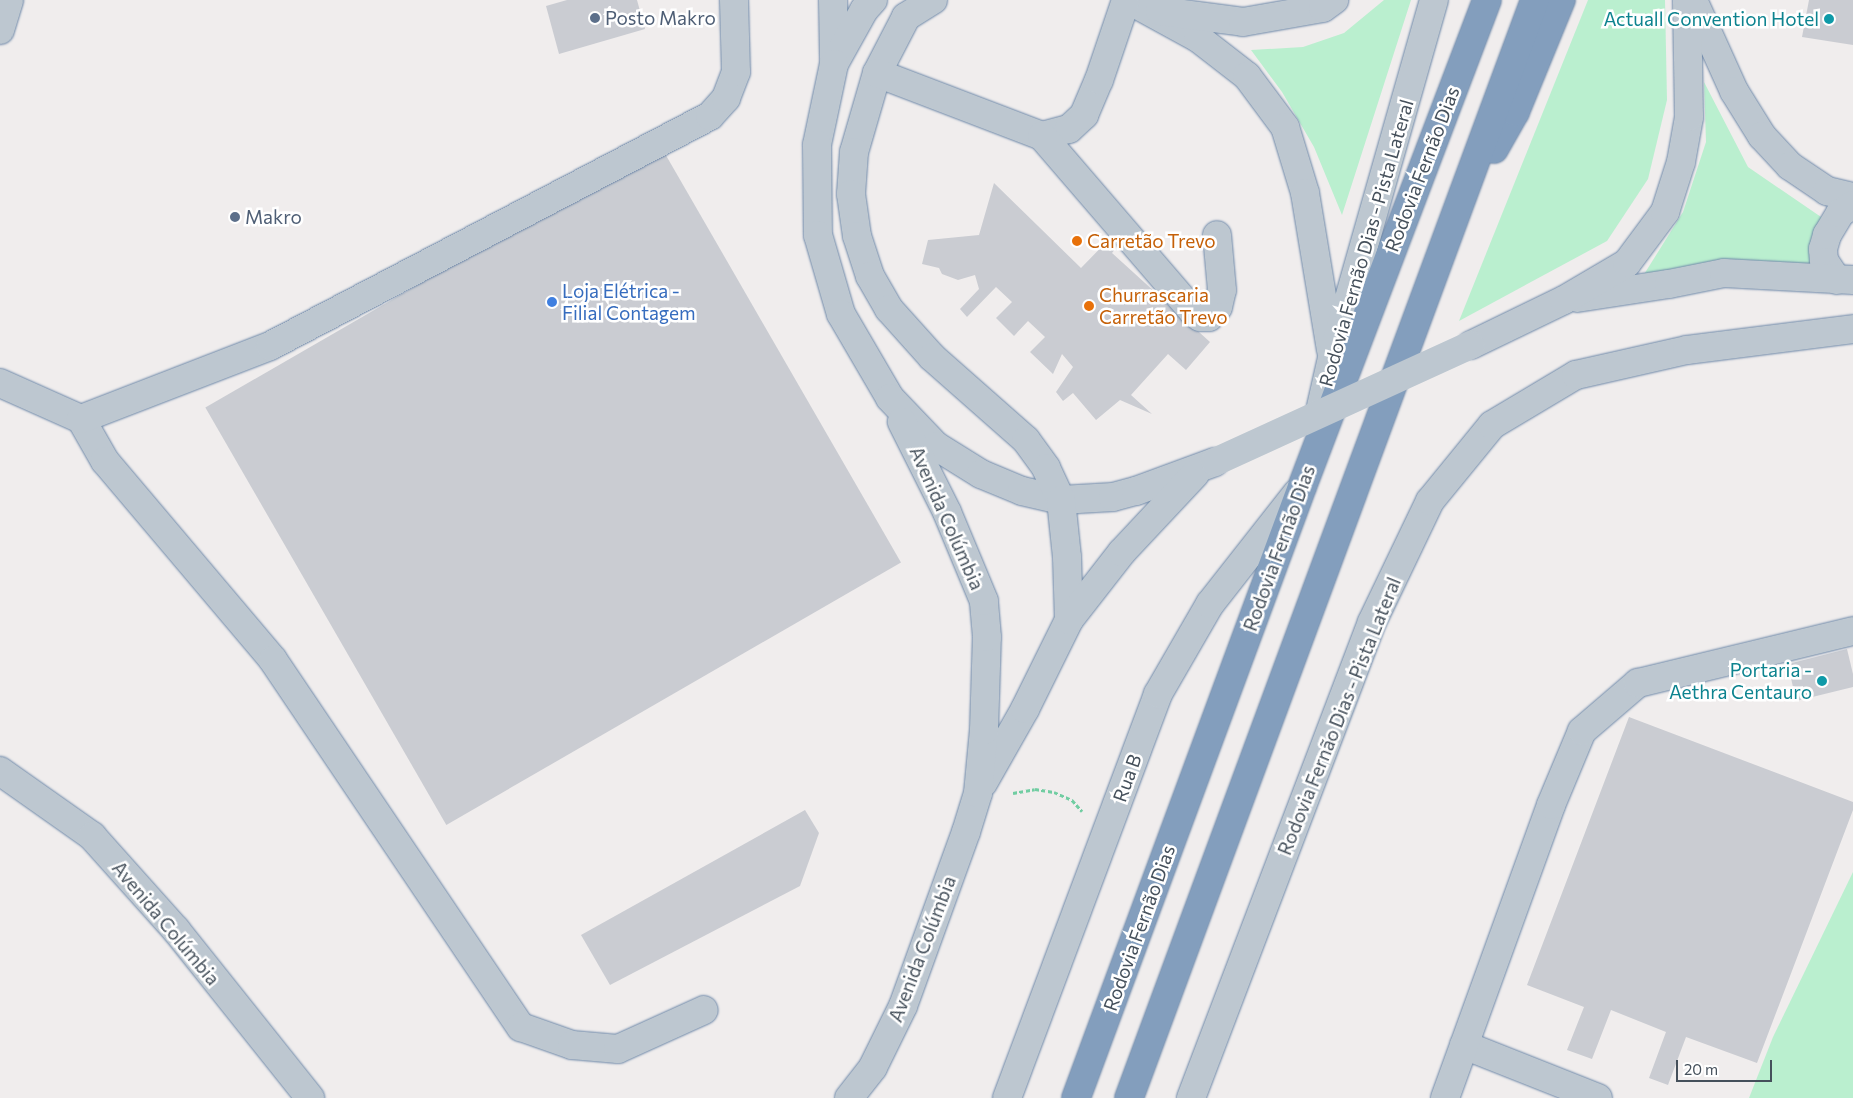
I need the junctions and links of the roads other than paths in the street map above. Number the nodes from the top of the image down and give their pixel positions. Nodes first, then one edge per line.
1 (9, 0) edge
2 (734, 0) edge
3 (834, 0) edge
4 (874, 0) edge
5 (933, 0) edge
6 (1334, 0) edge
7 (1434, 0) edge
8 (1487, 0) edge
9 (1535, 0) edge
10 (1561, 0) edge
11 (1687, 0) edge
12 (1693, 0) edge
13 (1129, 4) edge
14 (908, 8) edge
15 (0, 30) edge
16 (834, 64) junction
17 (877, 73) junction
18 (1042, 136) junction
19 (1853, 197) edge
20 (1853, 205) edge
21 (1453, 222) junction
22 (1217, 235) dead end
23 (1845, 280) edge
24 (1564, 300) junction
25 (1853, 329) edge
26 (1332, 358) junction
27 (0, 383) edge
28 (890, 398) junction
29 (81, 419) junction
30 (1208, 465) junction
31 (1302, 487) junction
32 (1061, 500) junction
33 (1069, 620) junction
34 (1853, 631) edge
35 (0, 771) edge
36 (978, 793) junction
37 (704, 1010) dead end
38 (1464, 1045) junction
39 (310, 1098) edge
40 (849, 1098) edge
41 (1007, 1098) edge
42 (1076, 1098) edge
43 (1129, 1098) edge
44 (1191, 1098) edge
45 (1444, 1098) edge
46 (1598, 1098) edge

1 - 15 street
2 - 29 street
3 - 16 street
4 - 16 street
5 - 14 street
6 - 13 street
7 - 26 street, Rodovia Fernão Dias - Pista Lateral
8 - 31 highway, Rodovia Fernão Dias
9 - 21 highway
10 - 21 highway
11 - 24 street
12 - 19 street
13 - 18 street
13 - 26 street
14 - 17 street
16 - 28 street
17 - 18 street
17 - 32 street
18 - 22 street
20 - 23 street
21 - 43 highway
23 - 24 street
24 - 30 street, bridge
25 - 44 street, Rodovia Fernão Dias - Pista Lateral
26 - 31 street, Rodovia Fernão Dias - Pista Lateral
27 - 29 street
28 - 32 street
28 - 36 street, Avenida Colúmbia
29 - 37 street
30 - 32 street
30 - 33 street, Avenida Colúmbia
31 - 41 street, Rua B
31 - 42 highway, Rodovia Fernão Dias
32 - 33 street
33 - 36 street, Avenida Colúmbia
34 - 38 street
35 - 39 street, Avenida Colúmbia
36 - 40 street, Avenida Colúmbia
38 - 45 street
38 - 46 street

